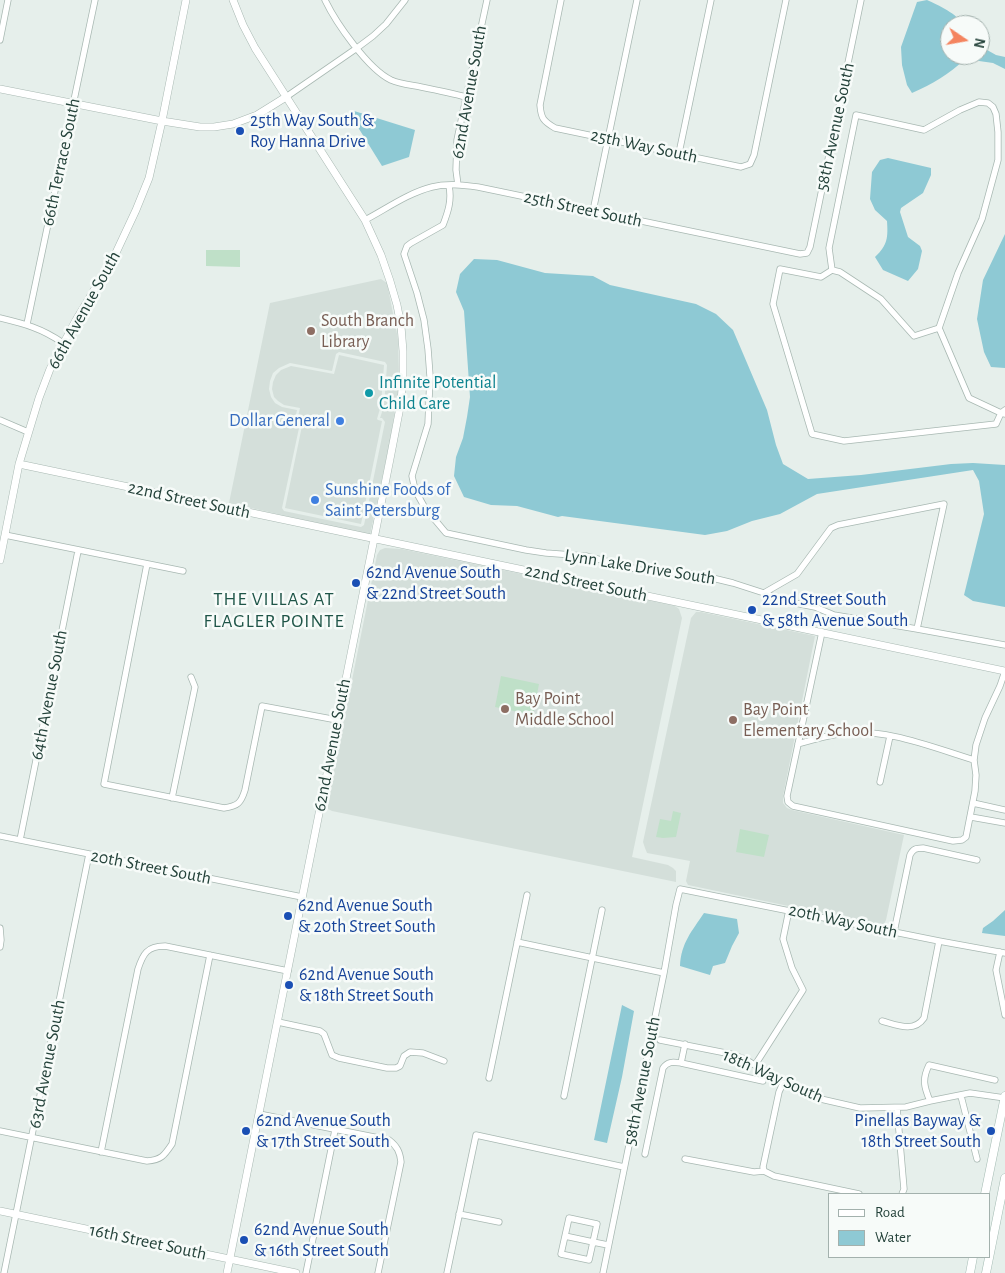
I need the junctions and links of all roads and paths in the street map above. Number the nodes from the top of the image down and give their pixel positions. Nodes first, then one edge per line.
1 (8, 0) edge
2 (95, 0) edge
3 (186, 0) edge
4 (234, 0) edge
5 (325, 0) edge
6 (405, 0) edge
7 (486, 0) edge
8 (561, 0) edge
9 (637, 0) edge
10 (711, 0) edge
11 (786, 0) edge
12 (862, 0) edge
13 (0, 40) edge
14 (357, 48) junction
15 (0, 89) edge
16 (286, 97) junction
17 (466, 97) junction
18 (73, 104) junction
19 (162, 122) junction
20 (608, 139) junction
21 (679, 153) junction
22 (458, 185) junction
23 (449, 186) junction
24 (593, 211) junction
25 (366, 220) junction
26 (807, 254) joint
27 (832, 270) junction
28 (0, 318) edge
29 (27, 324) junction
30 (938, 328) junction
31 (63, 343) junction
32 (1004, 412) edge
33 (0, 420) edge
34 (28, 432) junction
35 (19, 464) junction
36 (5, 535) junction
37 (374, 539) junction
38 (78, 550) junction
39 (0, 560) edge
40 (147, 564) junction
41 (183, 572) dead end
42 (764, 593) junction
43 (917, 629) junction
44 (822, 632) junction
45 (1005, 645) edge
46 (1005, 671) edge
47 (191, 677) dead end
48 (337, 720) junction
49 (890, 736) junction
50 (798, 744) junction
51 (974, 760) junction
52 (880, 782) dead end
53 (172, 798) junction
54 (973, 803) junction
55 (1005, 810) edge
56 (970, 816) junction
57 (1005, 824) edge
58 (0, 836) edge
59 (20, 840) junction
60 (89, 854) junction
61 (978, 860) dead end
62 (680, 888) joint
63 (527, 895) dead end
64 (302, 897) junction
65 (602, 910) dead end
66 (789, 910) junction
67 (0, 928) edge
68 (894, 932) junction
69 (939, 941) junction
70 (517, 942) junction
71 (0, 947) edge
72 (1002, 952) edge
73 (210, 955) junction
74 (592, 959) junction
75 (288, 971) junction
76 (664, 973) junction
77 (1005, 1016) edge
78 (278, 1022) junction
79 (882, 1022) dead end
80 (660, 1040) dead end
81 (685, 1044) junction
82 (444, 1061) dead end
83 (681, 1063) junction
84 (755, 1065) junction
85 (489, 1078) dead end
86 (995, 1080) dead end
87 (763, 1081) dead end
88 (782, 1083) junction
89 (564, 1096) dead end
90 (961, 1096) junction
91 (1005, 1097) edge
92 (930, 1101) junction
93 (897, 1108) junction
94 (259, 1114) junction
95 (335, 1130) junction
96 (0, 1131) edge
97 (32, 1138) junction
98 (101, 1152) junction
99 (646, 1154) dead end
100 (685, 1159) dead end
101 (977, 1159) dead end
102 (624, 1167) junction
103 (764, 1171) junction
104 (1005, 1178) edge
105 (854, 1193) edge
106 (902, 1193) edge
107 (985, 1193) edge
108 (1002, 1206) edge
109 (0, 1211) edge
110 (16, 1214) junction
111 (459, 1214) junction
112 (499, 1222) dead end
113 (565, 1236) junction
114 (593, 1242) junction
115 (608, 1245) junction
116 (990, 1256) edge
117 (973, 1258) edge
118 (990, 1258) edge
119 (230, 1259) junction
120 (4, 1273) edge
121 (227, 1273) edge
122 (296, 1273) edge
123 (306, 1273) edge
124 (378, 1273) edge
125 (447, 1273) edge
126 (603, 1273) edge
127 (970, 1273) edge
128 (986, 1273) edge

1 - 13 street
2 - 18 street, 66th Terrace South
3 - 19 street, 66th Avenue South
4 - 16 street, 62nd Avenue South
5 - 14 street
6 - 14 street
7 - 17 street, 62nd Avenue South
8 - 20 street, 25th Way South
9 - 20 street
10 - 21 street
11 - 21 street, 25th Way South
12 - 26 street, 58th Avenue South
14 - 16 street
14 - 17 street
15 - 18 street
16 - 19 street
16 - 25 street, 62nd Avenue South
17 - 22 street, 62nd Avenue South
18 - 19 street
18 - 29 street, 66th Terrace South
19 - 31 street, 66th Avenue South
20 - 21 street, 25th Way South
20 - 24 street
22 - 23 street, 25th Street South
22 - 24 street, 25th Street South
23 - 25 street, 25th Street South
23 - 42 street, Lynn Lake Drive South
24 - 26 street, 25th Street South
25 - 37 street, 62nd Avenue South
27 - 30 street
27 - 30 street
27 - 32 street
28 - 29 street
29 - 31 street
30 - 32 street
31 - 34 street, 66th Avenue South
33 - 34 street
34 - 35 street, 66th Avenue South
35 - 36 street, 66th Avenue South
35 - 37 street, 22nd Street South
36 - 38 street
36 - 39 street, 66th Avenue South
37 - 44 street, 22nd Street South
37 - 48 street, 62nd Avenue South
38 - 40 street
38 - 59 street, 64th Avenue South
40 - 41 street
40 - 53 street
42 - 43 street
42 - 43 street
43 - 45 street
44 - 46 street, 22nd Street South
44 - 50 street
46 - 51 street
47 - 53 street
48 - 53 street
48 - 64 street, 62nd Avenue South
49 - 50 street
49 - 51 street
49 - 52 street
50 - 56 street
51 - 54 street
54 - 55 street
54 - 56 street
56 - 57 street
58 - 59 street, 20th Street South
59 - 60 street, 20th Street South
60 - 64 street, 20th Street South
60 - 97 street, 63rd Avenue South
61 - 68 street
62 - 66 street, 20th Way South
62 - 76 street, 58th Avenue South
63 - 70 street
64 - 75 street, 62nd Avenue South
65 - 74 street
66 - 68 street, 20th Way South
66 - 84 street
67 - 71 street
68 - 69 street, 20th Way South
69 - 72 street, 20th Way South
69 - 79 street
70 - 74 street
70 - 85 street
72 - 77 street
73 - 75 street
73 - 98 street
73 - 98 street
74 - 76 street
74 - 89 street
75 - 78 street, 62nd Avenue South
76 - 102 street, 58th Avenue South
78 - 82 street
78 - 94 street, 62nd Avenue South
80 - 81 street, 18th Way South
81 - 83 street
81 - 84 street, 18th Way South
83 - 87 street
83 - 99 street
84 - 88 street, 18th Way South
86 - 92 street
88 - 93 street, 18th Way South
88 - 103 street
90 - 91 street, 18th Way South
90 - 92 street, 18th Way South
90 - 101 street
91 - 107 main road
92 - 93 street, 18th Way South
93 - 106 street
94 - 95 street
94 - 119 street, 62nd Avenue South
95 - 123 street
95 - 124 street
96 - 97 street
97 - 98 street
97 - 110 street, 63rd Avenue South
100 - 103 street
102 - 111 street
102 - 115 street, 58th Avenue South
103 - 105 street
104 - 108 main road
108 - 116 main road
109 - 110 street, 16th Street South
110 - 119 street, 16th Street South
110 - 120 street, 63rd Avenue South
111 - 112 street
111 - 125 street
113 - 114 street
113 - 114 street
113 - 114 street
114 - 115 street
115 - 126 street, 58th Avenue South
117 - 127 main road
118 - 128 main road
119 - 121 street, 62nd Avenue South
119 - 122 street, 16th Street South

